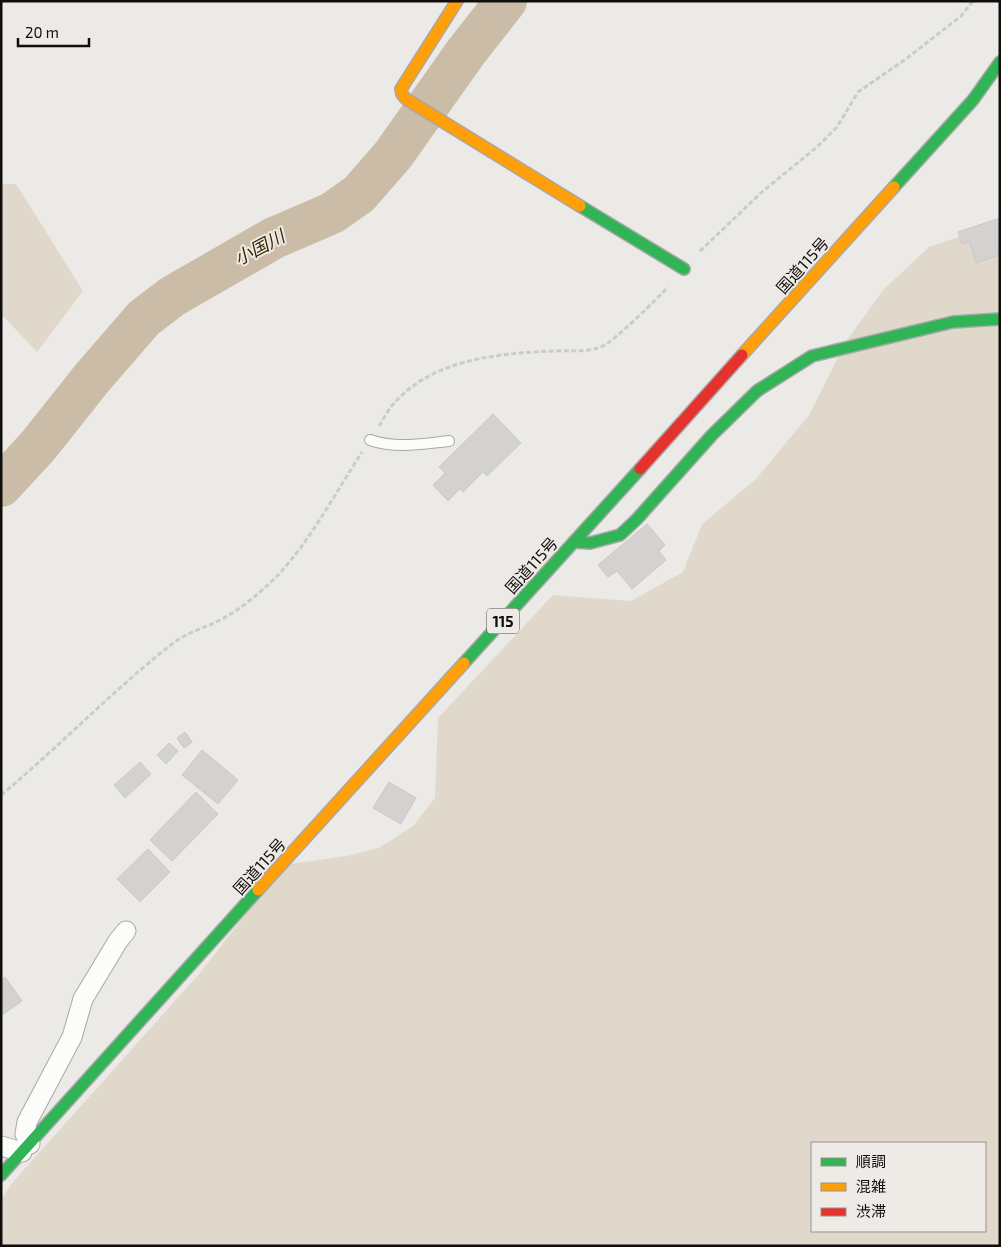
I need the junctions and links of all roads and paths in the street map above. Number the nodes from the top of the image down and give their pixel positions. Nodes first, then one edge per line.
1 (457, 1) edge
2 (973, 1) edge
3 (1000, 62) edge
4 (684, 269) junction
5 (1000, 318) edge
6 (370, 440) junction
7 (448, 441) dead end
8 (574, 542) junction
9 (1, 795) edge
10 (126, 931) dead end
11 (1, 1146) edge
12 (26, 1148) junction
13 (1, 1175) edge

1 - 4 main road
2 - 4 path
3 - 8 main road, 国道115号 / 115
4 - 6 path
5 - 8 main road
6 - 7 lane
6 - 9 path
8 - 12 main road, 国道115号 / 115
10 - 12 street
11 - 12 street
12 - 13 main road, 国道115号 / 115

